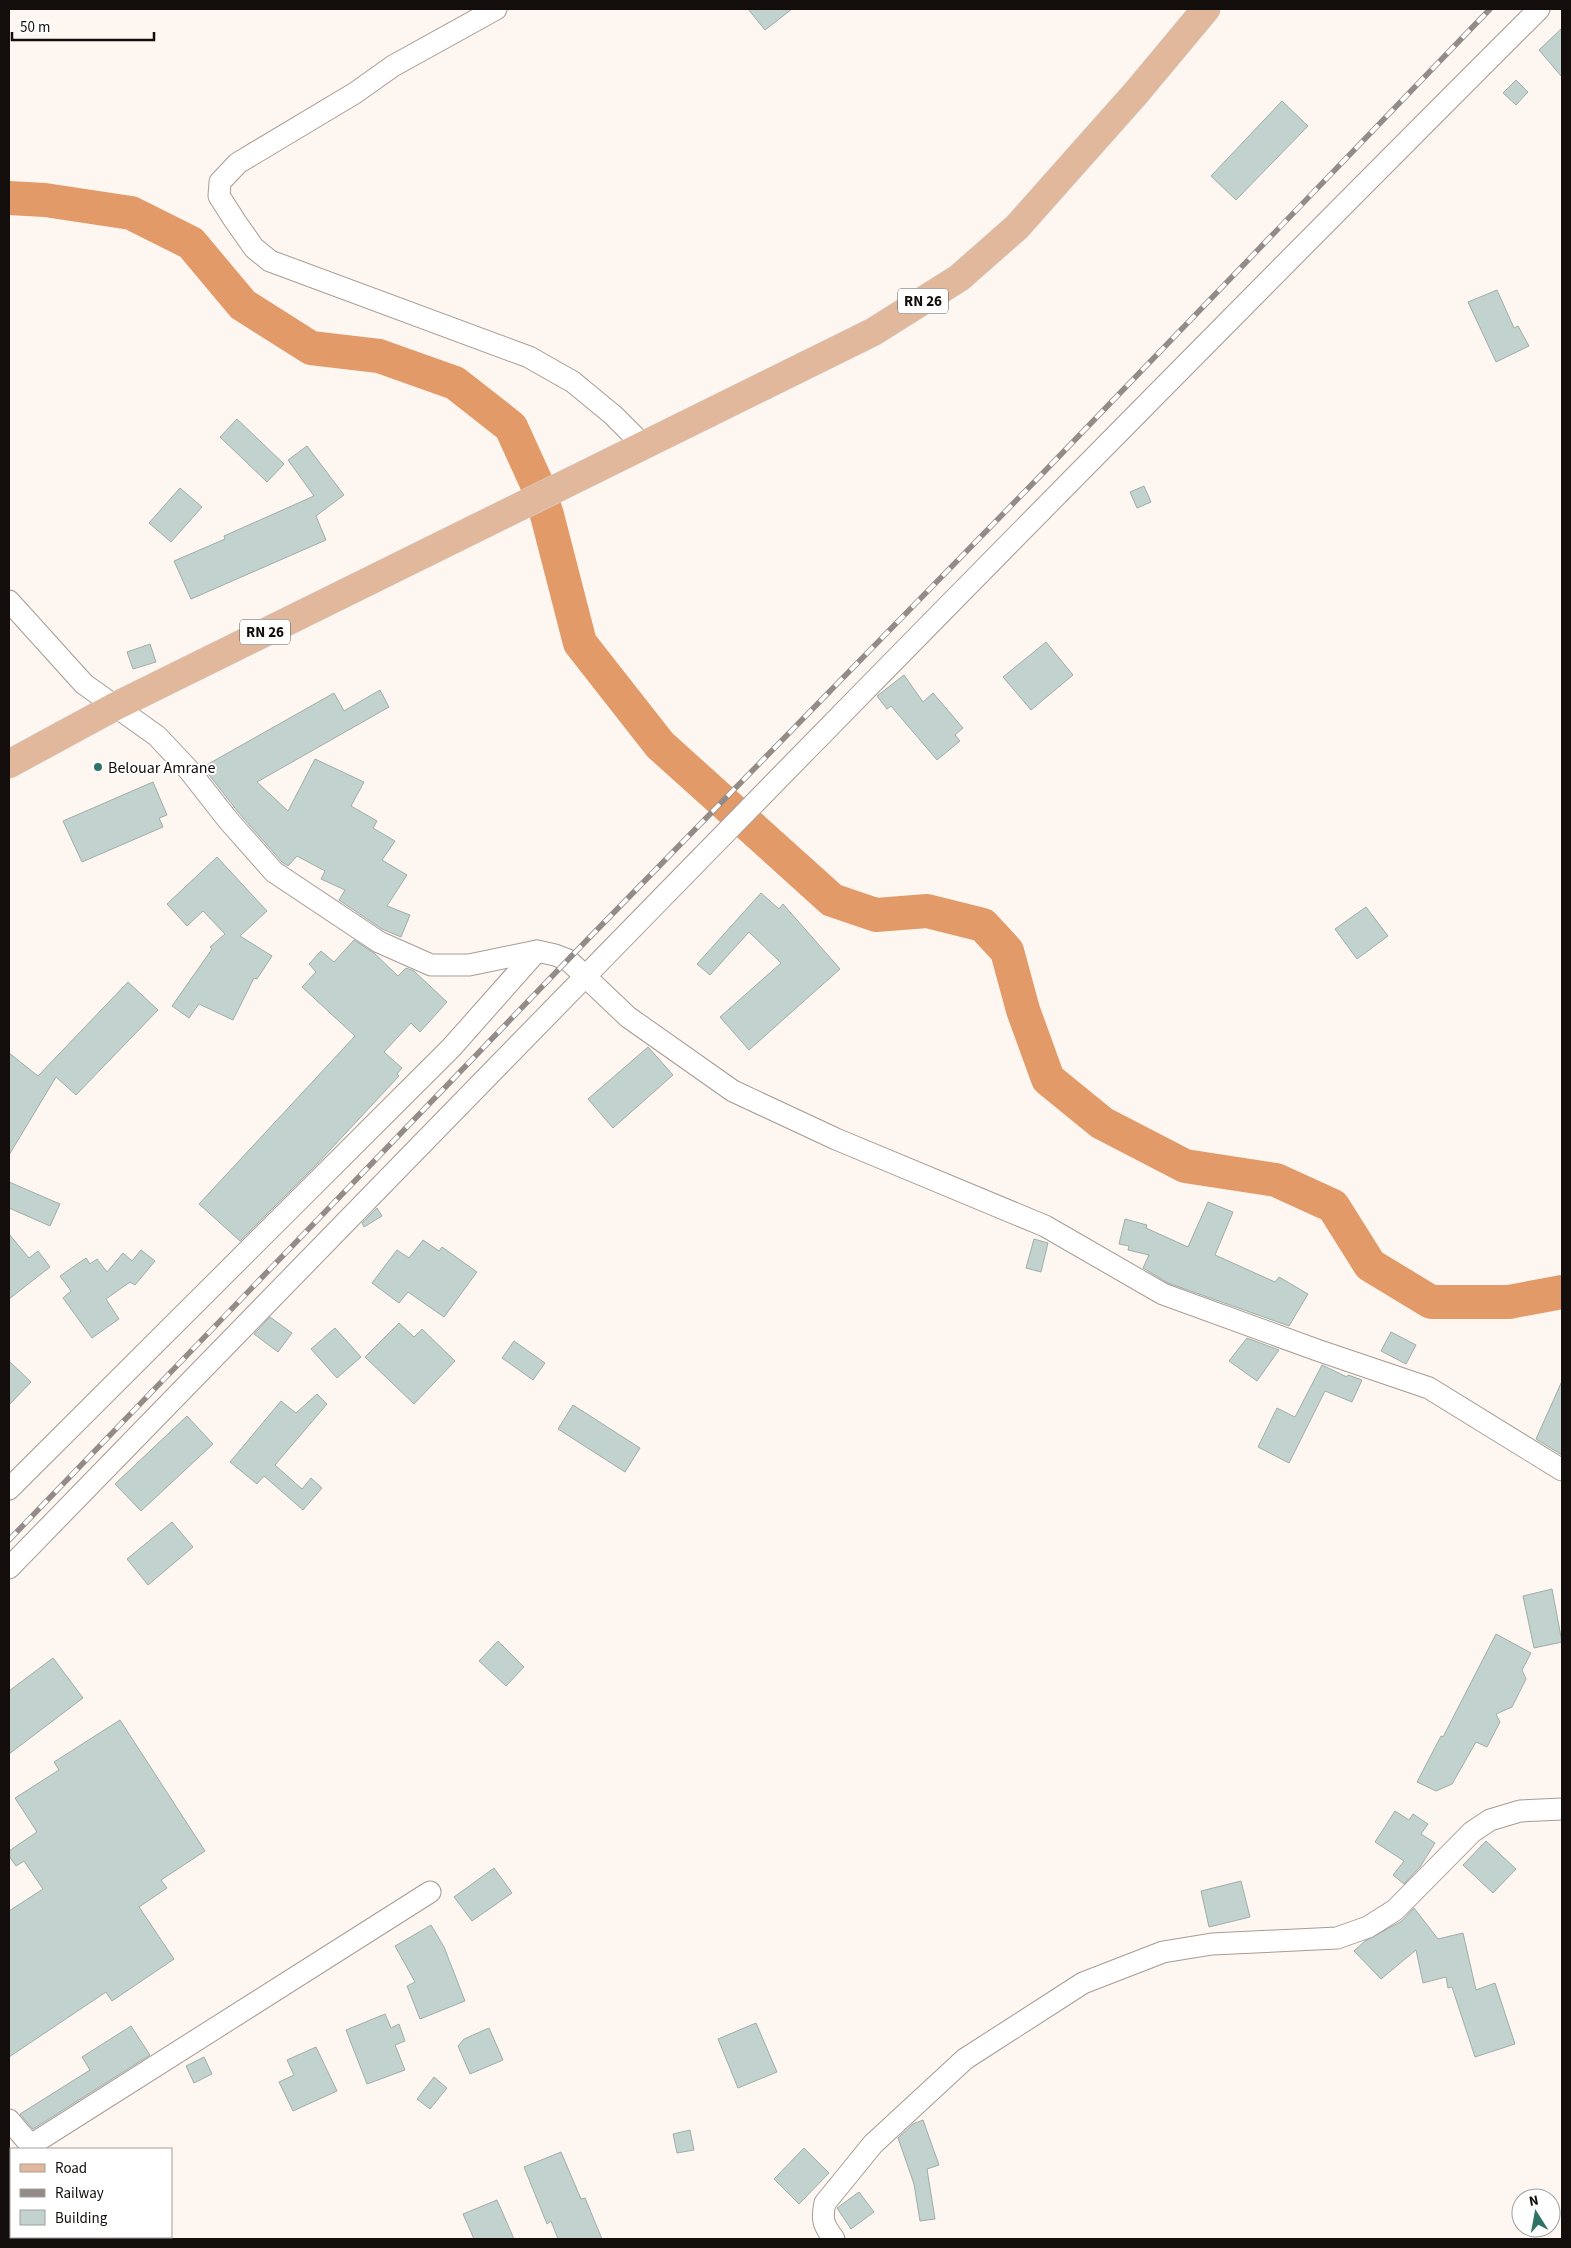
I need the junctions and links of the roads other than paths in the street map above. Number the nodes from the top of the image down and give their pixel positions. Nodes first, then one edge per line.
1 (496, 9) edge
2 (1206, 9) edge
3 (1539, 9) edge
4 (644, 446) junction
5 (9, 601) edge
6 (114, 707) junction
7 (9, 764) edge
8 (537, 951) junction
9 (584, 977) junction
10 (1562, 1470) edge
11 (9, 1489) edge
12 (9, 1568) edge
13 (1562, 1809) edge
14 (430, 1892) dead end
15 (9, 2120) edge
16 (33, 2147) edge
17 (834, 2239) edge

1 - 4 street
2 - 4 main road, RN 26
3 - 9 street
4 - 6 main road, RN 26
5 - 6 street
6 - 7 main road, RN 26
6 - 8 street
8 - 9 street
8 - 11 street
9 - 10 street
9 - 12 street
13 - 17 street
14 - 16 street
15 - 16 street

